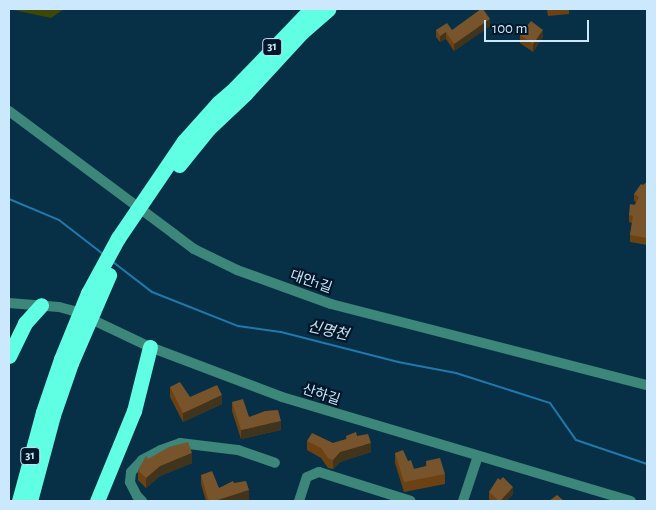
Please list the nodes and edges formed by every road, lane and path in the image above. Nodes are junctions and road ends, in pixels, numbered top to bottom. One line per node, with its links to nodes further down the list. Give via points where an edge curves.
1 (311, 9): 3 (highway, 31)
2 (328, 9): 3 (highway)
3 (240, 91): 10 (highway, bridge, via 140,221 106,280)
4 (9, 111): 9 (street, 대안1길, via 181,239 237,270 331,304)
5 (9, 302): 6 (street, 산하길)
6 (41, 305): 7 (street, 산하길, via 74,311); 8 (highway, via 25,323)
7 (150, 346): 11 (street, 산하길, via 282,397); 15 (highway, via 134,410)
8 (9, 356)
9 (647, 385)
10 (48, 413): 13 (highway, 31); 14 (highway)
11 (478, 456): 19 (street); 20 (street, 산하길)
12 (275, 463): 16 (street, via 238,450 180,443 142,460 131,472 130,482)
13 (19, 501)
14 (30, 501)
15 (97, 501)
16 (142, 501)
17 (299, 501): 18 (street, via 307,476 319,472)
18 (411, 501)
19 (463, 501)
20 (631, 501)

